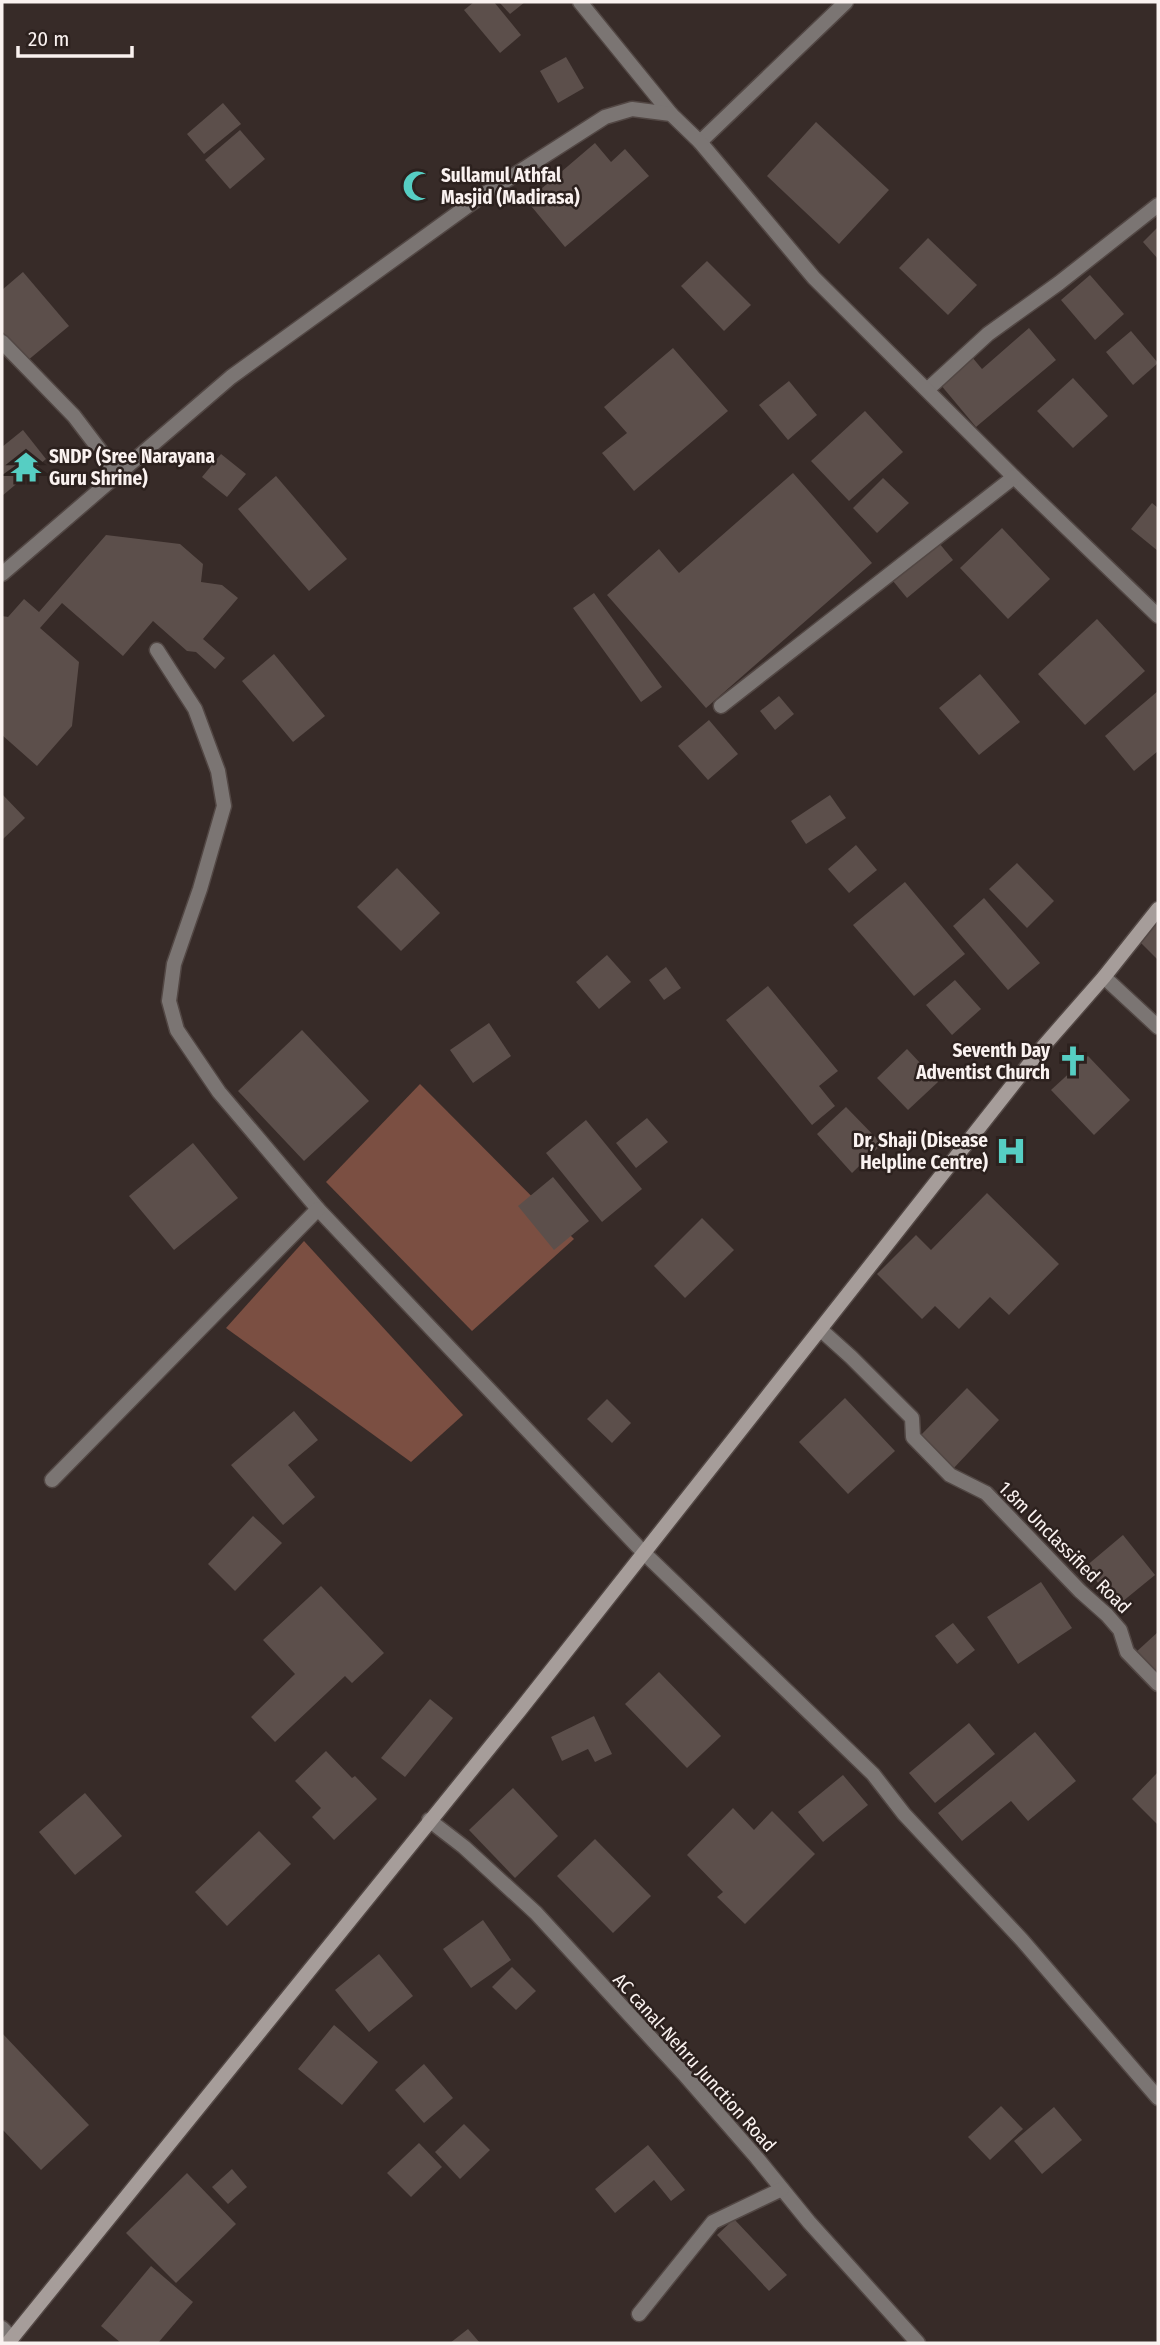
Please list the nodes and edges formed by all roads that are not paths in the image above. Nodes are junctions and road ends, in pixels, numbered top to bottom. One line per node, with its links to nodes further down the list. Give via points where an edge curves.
1 (580, 2): 3 (street)
2 (846, 2): 4 (street)
3 (671, 114): 4 (street); 8 (street, via 632,109 605,117 566,140 231,377)
4 (700, 142): 7 (street, via 814,278)
5 (1158, 205): 7 (street, via 988,334)
6 (2, 342): 8 (street, via 74,416)
7 (928, 389): 9 (street)
8 (118, 474): 10 (street)
9 (1014, 477): 11 (street); 13 (street)
10 (2, 574)
11 (1158, 615)
12 (157, 650): 17 (street, via 195,709 218,771 224,806 174,964 169,1002 177,1030 219,1092)
13 (721, 706)
14 (1158, 909): 15 (main road)
15 (1104, 977): 16 (street); 18 (main road, via 1041,1049)
16 (1158, 1027)
17 (318, 1209): 19 (street); 20 (street)
18 (821, 1330): 20 (main road); 21 (street, 1.8m Unclassified Road, via 912,1418 913,1437 950,1475 986,1493 1107,1615 1120,1630 1127,1652)
19 (52, 1480)
20 (642, 1552): 22 (main road); 23 (street, via 873,1773 904,1814 1022,1940)
21 (1158, 1684)
22 (429, 1820): 24 (street, AC canal-Nehru Junction Road, via 536,1913); 26 (main road)
23 (1158, 2098)
24 (782, 2189): 25 (street, via 713,2222); 27 (street, AC canal-Nehru Junction Road)
25 (639, 2314)
26 (7, 2336)
27 (918, 2343)

